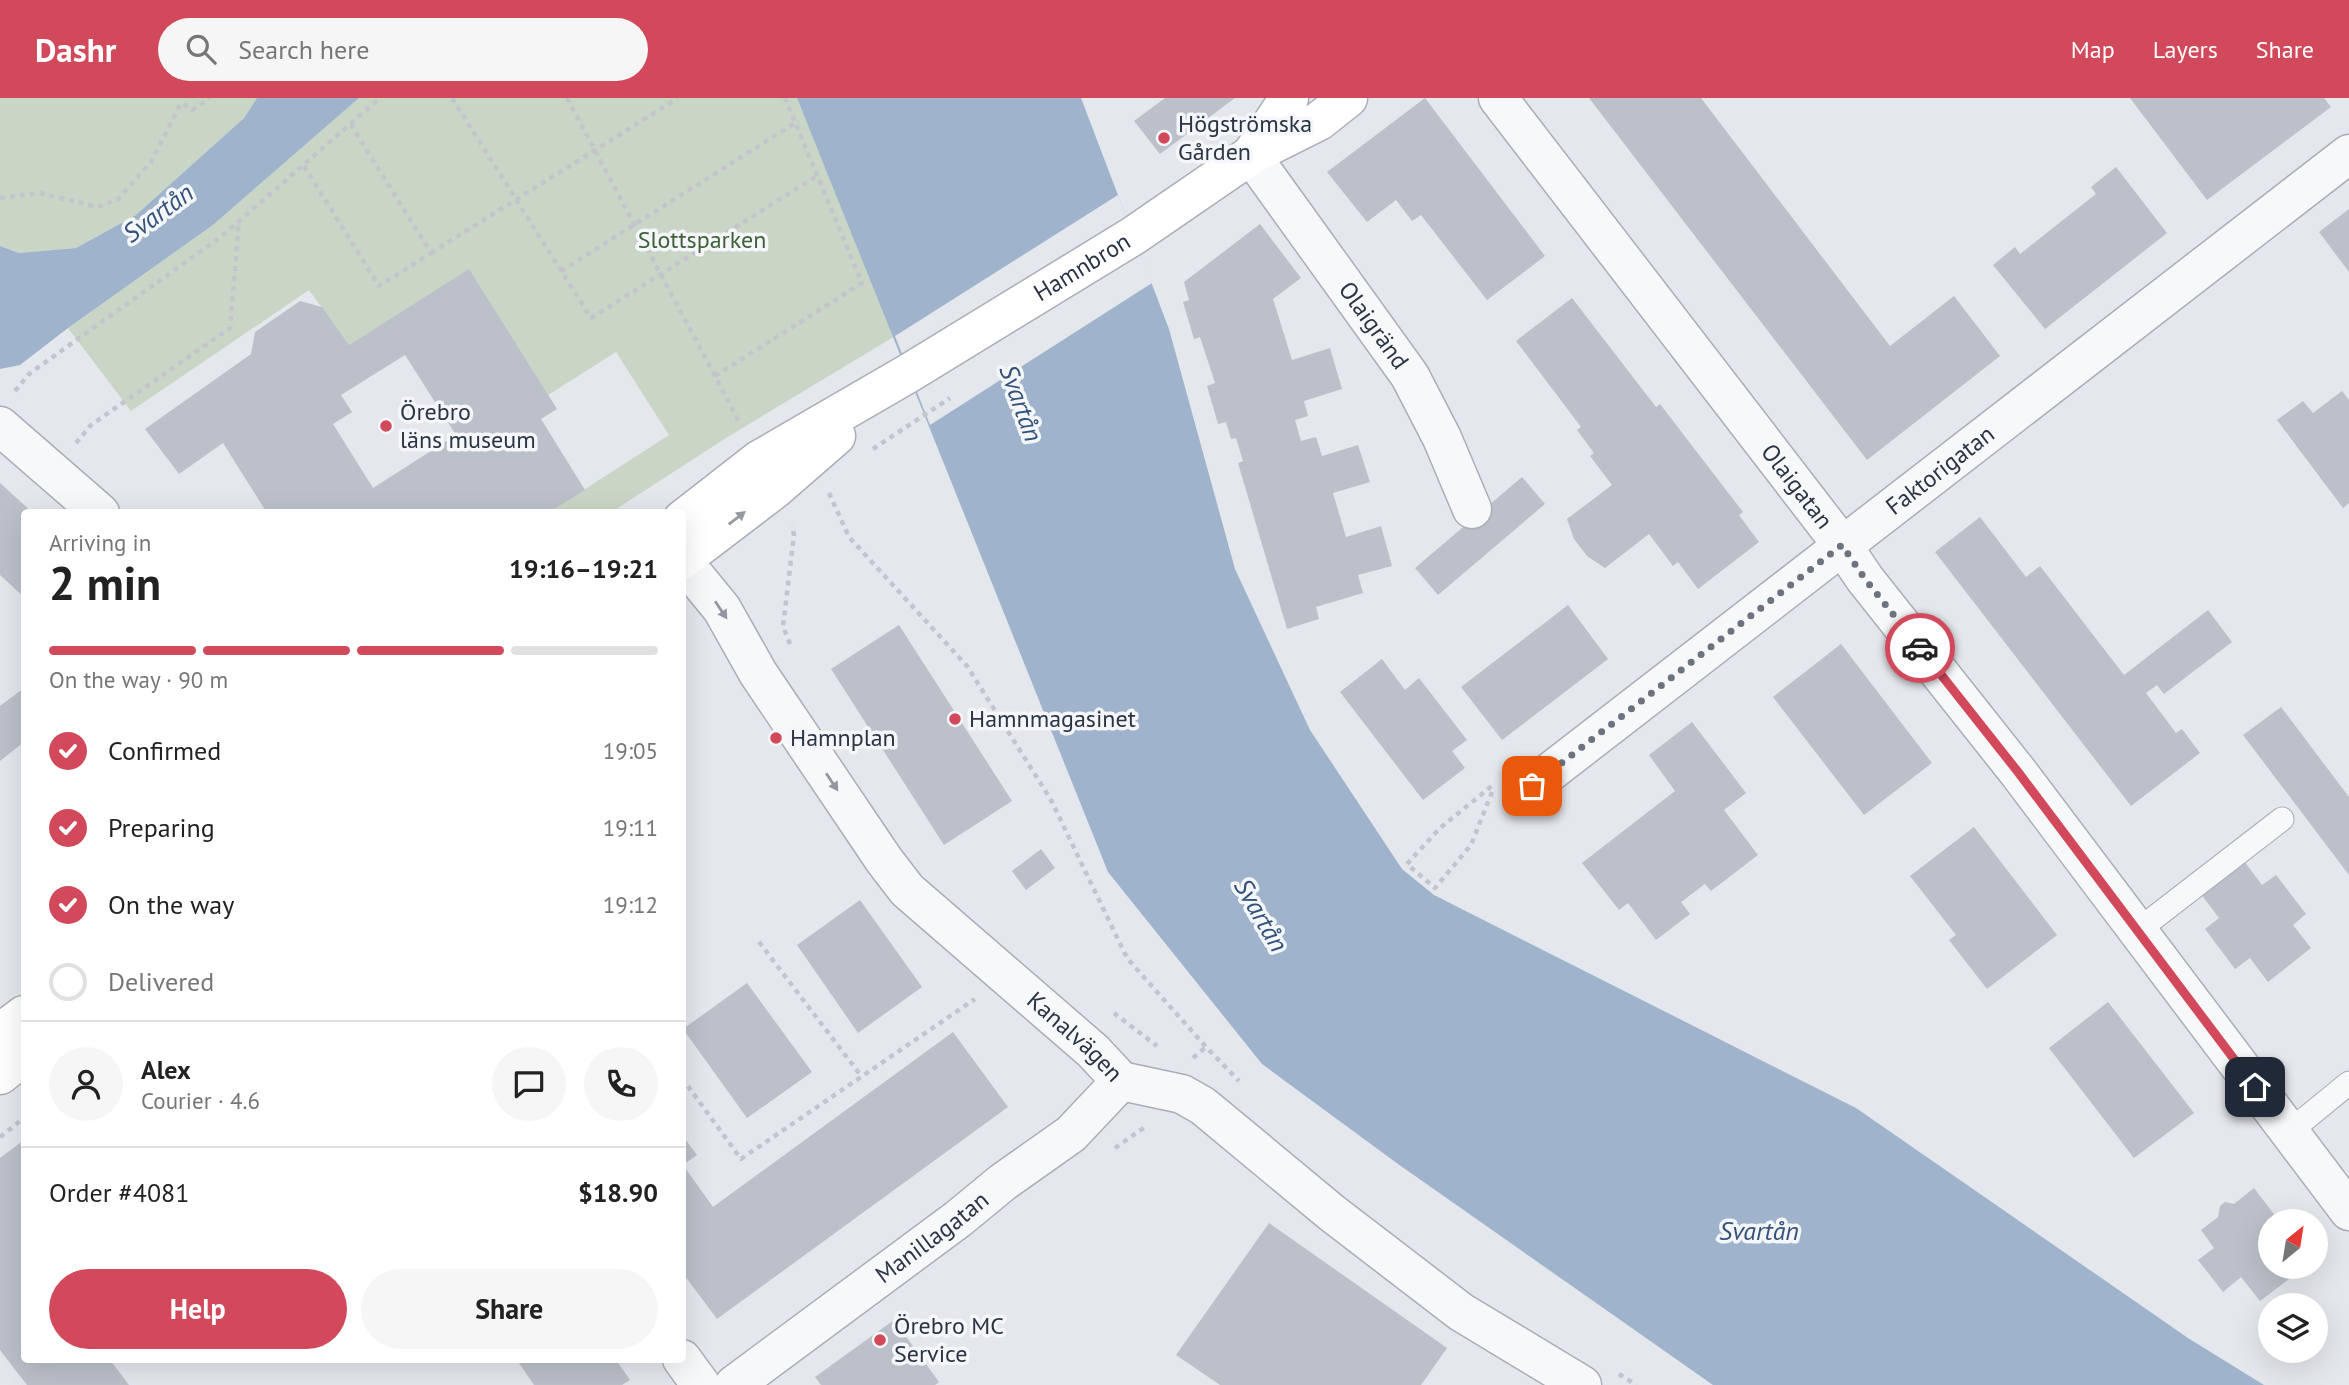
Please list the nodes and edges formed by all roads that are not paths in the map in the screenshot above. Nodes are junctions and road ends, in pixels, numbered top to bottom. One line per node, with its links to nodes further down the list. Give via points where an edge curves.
1 (1289, 98): 5 (main road)
2 (1348, 98): 5 (main road, Hamnbron, via 1319,121)
3 (1498, 98): 11 (street, Olaigatan)
4 (2349, 154): 11 (street, Faktorigatan)
5 (1251, 156): 7 (main road, Hamnbron, via 1133,236 909,373); 9 (street, Olaigränd, via 1410,376)
6 (4, 413): 8 (street, via 52,470)
7 (767, 475): 10 (main road, Hamnbron); 12 (main road, Hamnbron, one-way to 7)
8 (96, 509)
9 (1472, 509)
10 (686, 518)
11 (1842, 545): 14 (street, Faktorigatan); 16 (street, Olaigatan)
12 (686, 556)
13 (686, 565): 21 (street, Kanalvägen, one-way to 21, via 722,609 758,673 907,890 1093,1051)
14 (1514, 785)
15 (2282, 819): 16 (lane)
16 (2137, 931): 23 (street, Olaigatan)
17 (21, 1017): 18 (main road)
18 (0, 1033)
19 (21, 1058): 20 (main road)
20 (0, 1075)
21 (1121, 1081): 27 (street, Manillagatan, via 1070,1134); 28 (street, Kanalvägen, via 1182,1094 1203,1106 1461,1312)
22 (2349, 1083): 23 (lane)
23 (2289, 1132): 24 (street, Olaigatan)
24 (2349, 1212)
25 (685, 1363): 26 (street)
26 (701, 1385)
27 (734, 1385)
28 (1582, 1385)

